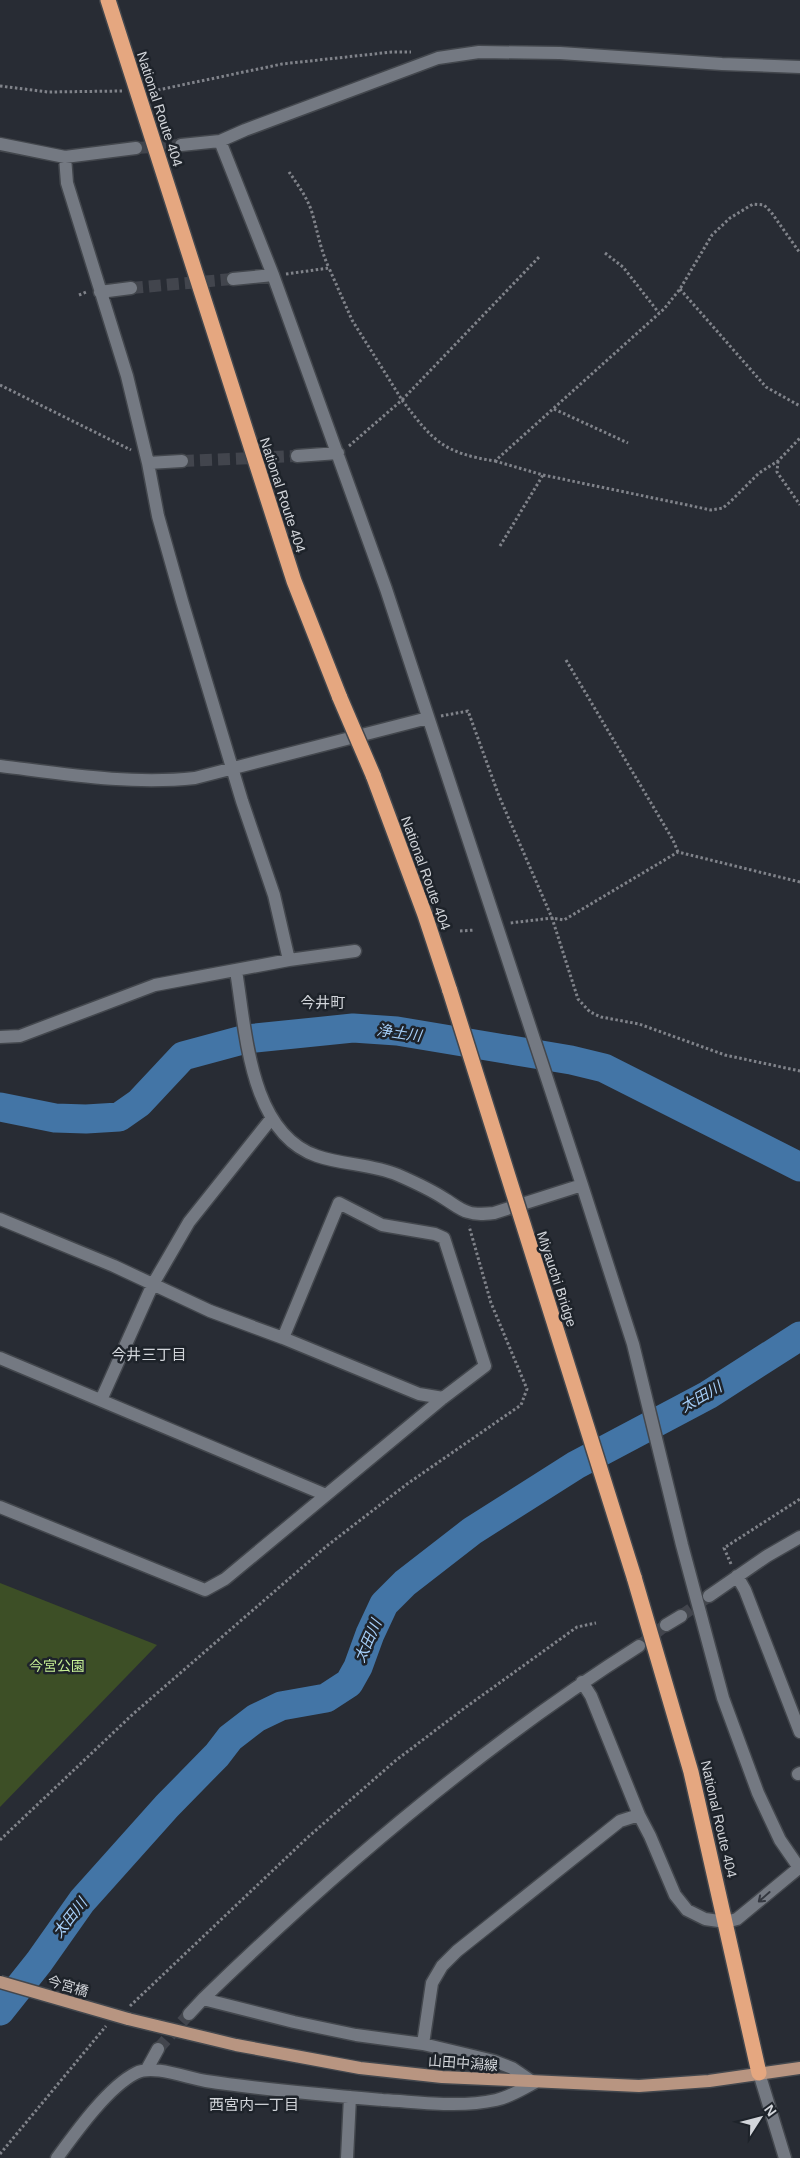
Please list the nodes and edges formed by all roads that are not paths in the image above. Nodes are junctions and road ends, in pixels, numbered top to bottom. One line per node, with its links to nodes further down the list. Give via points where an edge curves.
1 (108, 0): 22 (highway, National Route 404, bridge, via 294,581 373,775)
2 (800, 67): 3 (street, via 560,53 479,52 438,58)
3 (220, 141): 5 (street); 8 (street)
4 (0, 144): 7 (street)
5 (180, 145)
6 (136, 148): 7 (street)
7 (65, 157): 11 (street, via 67,182)
8 (272, 275): 9 (street); 12 (street)
9 (233, 279)
10 (131, 288): 11 (street)
11 (100, 292): 15 (street, via 127,376)
12 (338, 452): 13 (street); 16 (street)
13 (297, 456)
14 (182, 461): 15 (street)
15 (148, 463): 18 (street, via 158,516)
16 (428, 718): 18 (street); 25 (street)
17 (0, 766): 18 (street, via 133,781 186,779)
18 (232, 769): 20 (street, via 274,895)
19 (355, 951): 20 (street)
20 (289, 960): 21 (street)
21 (236, 971): 23 (street, via 155,985 20,1036); 24 (street, via 254,1080)
22 (450, 991): 35 (highway, Miyauchi Bridge, bridge)
23 (0, 1037)
24 (271, 1119): 25 (street, via 290,1140 316,1156 396,1174 466,1212 494,1214); 27 (street, via 189,1222)
25 (582, 1185): 44 (street, via 633,1344 723,1698 758,1794 780,1840)
26 (0, 1219): 27 (street)
27 (153, 1284): 28 (street, via 210,1311); 31 (street)
28 (284, 1338): 30 (street, via 419,1394); 30 (street, via 339,1203 382,1225 435,1234 444,1238 485,1366)
29 (0, 1358): 31 (street)
30 (443, 1398): 32 (street)
31 (101, 1400): 32 (street)
32 (326, 1494): 33 (street, via 232,1573 205,1590)
33 (0, 1507)
34 (800, 1537): 36 (street)
35 (634, 1576): 45 (highway, National Route 404, via 692,1772)
36 (737, 1576): 37 (street); 42 (street)
37 (709, 1596)
38 (681, 1616): 39 (street)
39 (666, 1625)
40 (638, 1646): 41 (street)
41 (582, 1682): 43 (street, via 591,1696); 47 (street, via 493,1747 367,1849 273,1930)
42 (800, 1732)
43 (639, 1815): 45 (street, via 675,1896 687,1910 705,1919); 50 (street, via 620,1822 442,1966 432,1983)
44 (800, 1868): 45 (street, one-way to 45, via 747,1912)
45 (726, 1922): 54 (highway, National Route 404)
46 (0, 1982): 48 (main road, 今宮橋, bridge)
47 (203, 1999): 49 (street); 50 (street, via 329,2029)
48 (127, 2014): 55 (main road, 山田中潟線, via 236,2045 360,2068)
49 (189, 2014)
50 (423, 2044): 55 (street, via 494,2061 512,2068)
51 (158, 2049): 53 (street)
52 (800, 2068): 54 (main road, 山田中潟線)
53 (147, 2069): 56 (street, via 206,2081); 57 (street, via 137,2072 118,2087 88,2117)
54 (759, 2073): 55 (main road, 山田中潟線, via 709,2081 639,2086); 59 (street)
55 (534, 2083): 56 (street, via 496,2100 446,2104)
56 (350, 2097): 58 (street)
57 (56, 2158)
58 (347, 2158)
59 (785, 2158)

